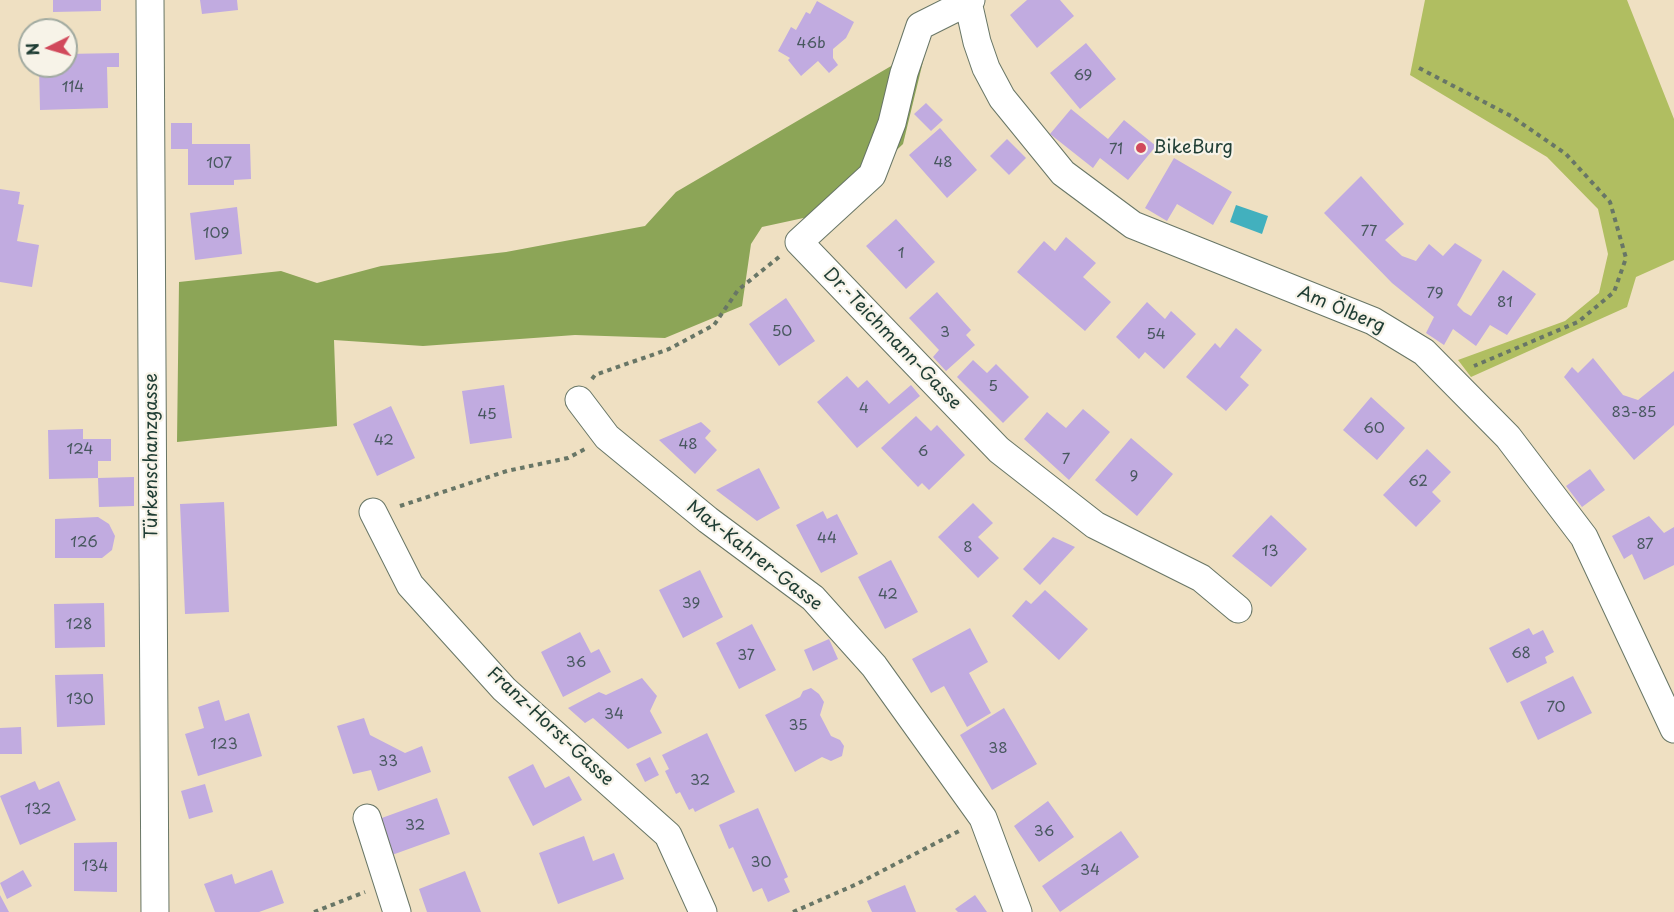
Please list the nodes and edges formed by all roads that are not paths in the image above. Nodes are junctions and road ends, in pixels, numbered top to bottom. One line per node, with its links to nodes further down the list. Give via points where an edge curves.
1 (150, 0): 8 (street, Türkenschanzgasse)
2 (970, 1): 5 (street, Dr.-Teichmann-Gasse, via 920,26 892,123 872,175 800,242 999,450 1095,525 1201,578); 6 (street, Am Ölberg, via 986,68 1002,98 1063,172 1133,225 1373,321 1424,352 1508,437 1584,537)
3 (579, 400): 11 (street, Max-Kahrer-Gasse, via 607,437 708,520 813,598 874,666 983,818)
4 (373, 512): 10 (street, Franz-Horst-Gasse, via 410,585 504,689 668,835)
5 (1238, 609)
6 (1674, 729)
7 (367, 818): 9 (street)
8 (155, 912)
9 (397, 912)
10 (703, 912)
11 (1018, 912)

